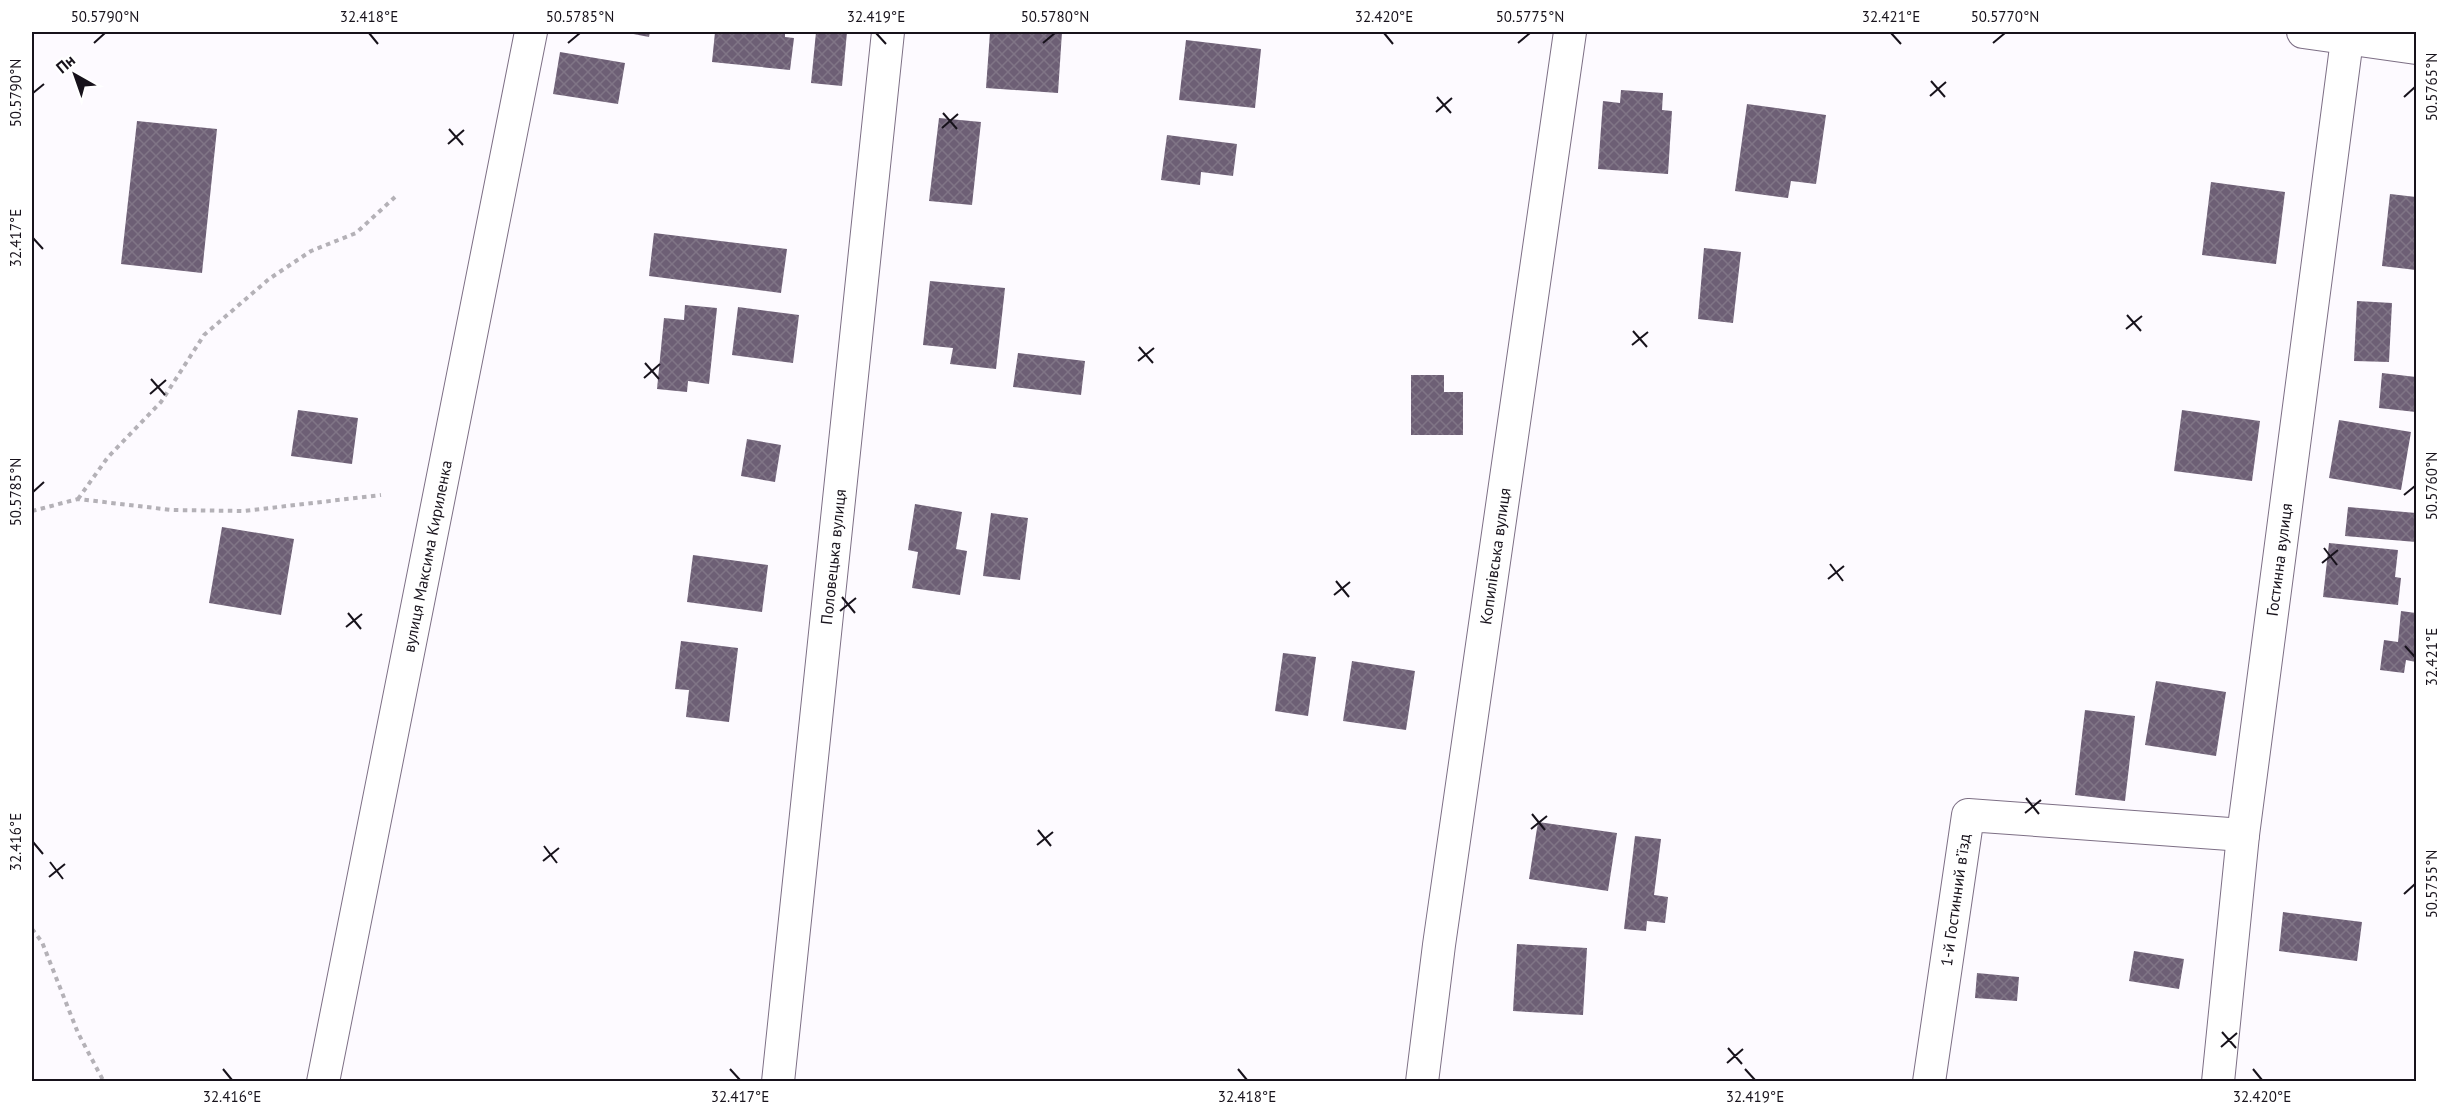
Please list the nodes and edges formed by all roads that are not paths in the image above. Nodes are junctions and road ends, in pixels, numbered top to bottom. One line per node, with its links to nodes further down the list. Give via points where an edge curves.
1 (531, 32): 8 (street, вулиця Максима Кириленка)
2 (888, 32): 9 (street, Половецька вулиця)
3 (1570, 32): 10 (street, Копилівська вулиця)
4 (2303, 32): 5 (street)
5 (2348, 35): 6 (street); 7 (street, Гостинна вулиця)
6 (2416, 48)
7 (2243, 835): 11 (street, 1-й Гостинний вʼїзд, via 1968,815); 12 (street, Гостинна вулиця)
8 (323, 1082)
9 (778, 1082)
10 (1422, 1082)
11 (1929, 1082)
12 (2218, 1082)

